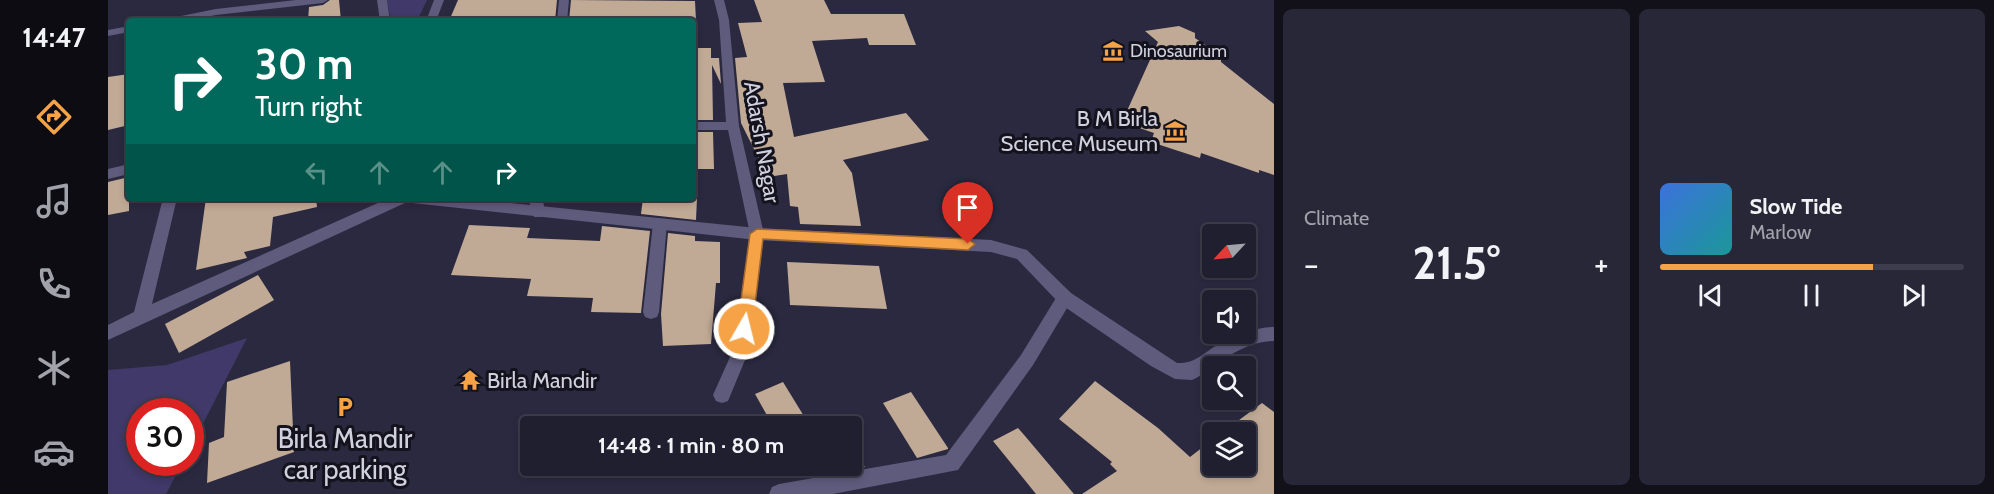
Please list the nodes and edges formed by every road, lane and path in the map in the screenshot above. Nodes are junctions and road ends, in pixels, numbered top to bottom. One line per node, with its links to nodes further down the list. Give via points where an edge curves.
1 (223, 0): 7 (street)
2 (323, 0): 7 (street)
3 (382, 0): 8 (street)
4 (439, 0): 9 (street)
5 (564, 0): 10 (street)
6 (719, 0): 14 (street, Adarsh Nagar)
7 (215, 17)
8 (385, 18)
9 (432, 18)
10 (562, 18)
11 (126, 30): 12 (street)
12 (108, 33)
13 (696, 126): 14 (street)
14 (733, 126): 23 (street, Adarsh Nagar)
15 (126, 171): 16 (street)
16 (108, 174)
17 (169, 201): 26 (street)
18 (395, 201): 26 (street)
19 (437, 201): 21 (street)
20 (536, 201): 21 (street)
21 (539, 213): 22 (street)
22 (660, 225): 23 (street); 25 (street)
23 (757, 234): 24 (street, via 991,246 1022,254); 29 (street, Adarsh Nagar, via 742,348)
24 (1065, 298): 28 (street, via 1175,371 1192,372 1225,349); 30 (street, via 1027,360 951,463)
25 (651, 312)
26 (141, 316): 27 (street)
27 (108, 333)
28 (1274, 334)
29 (722, 395)
30 (779, 494)

